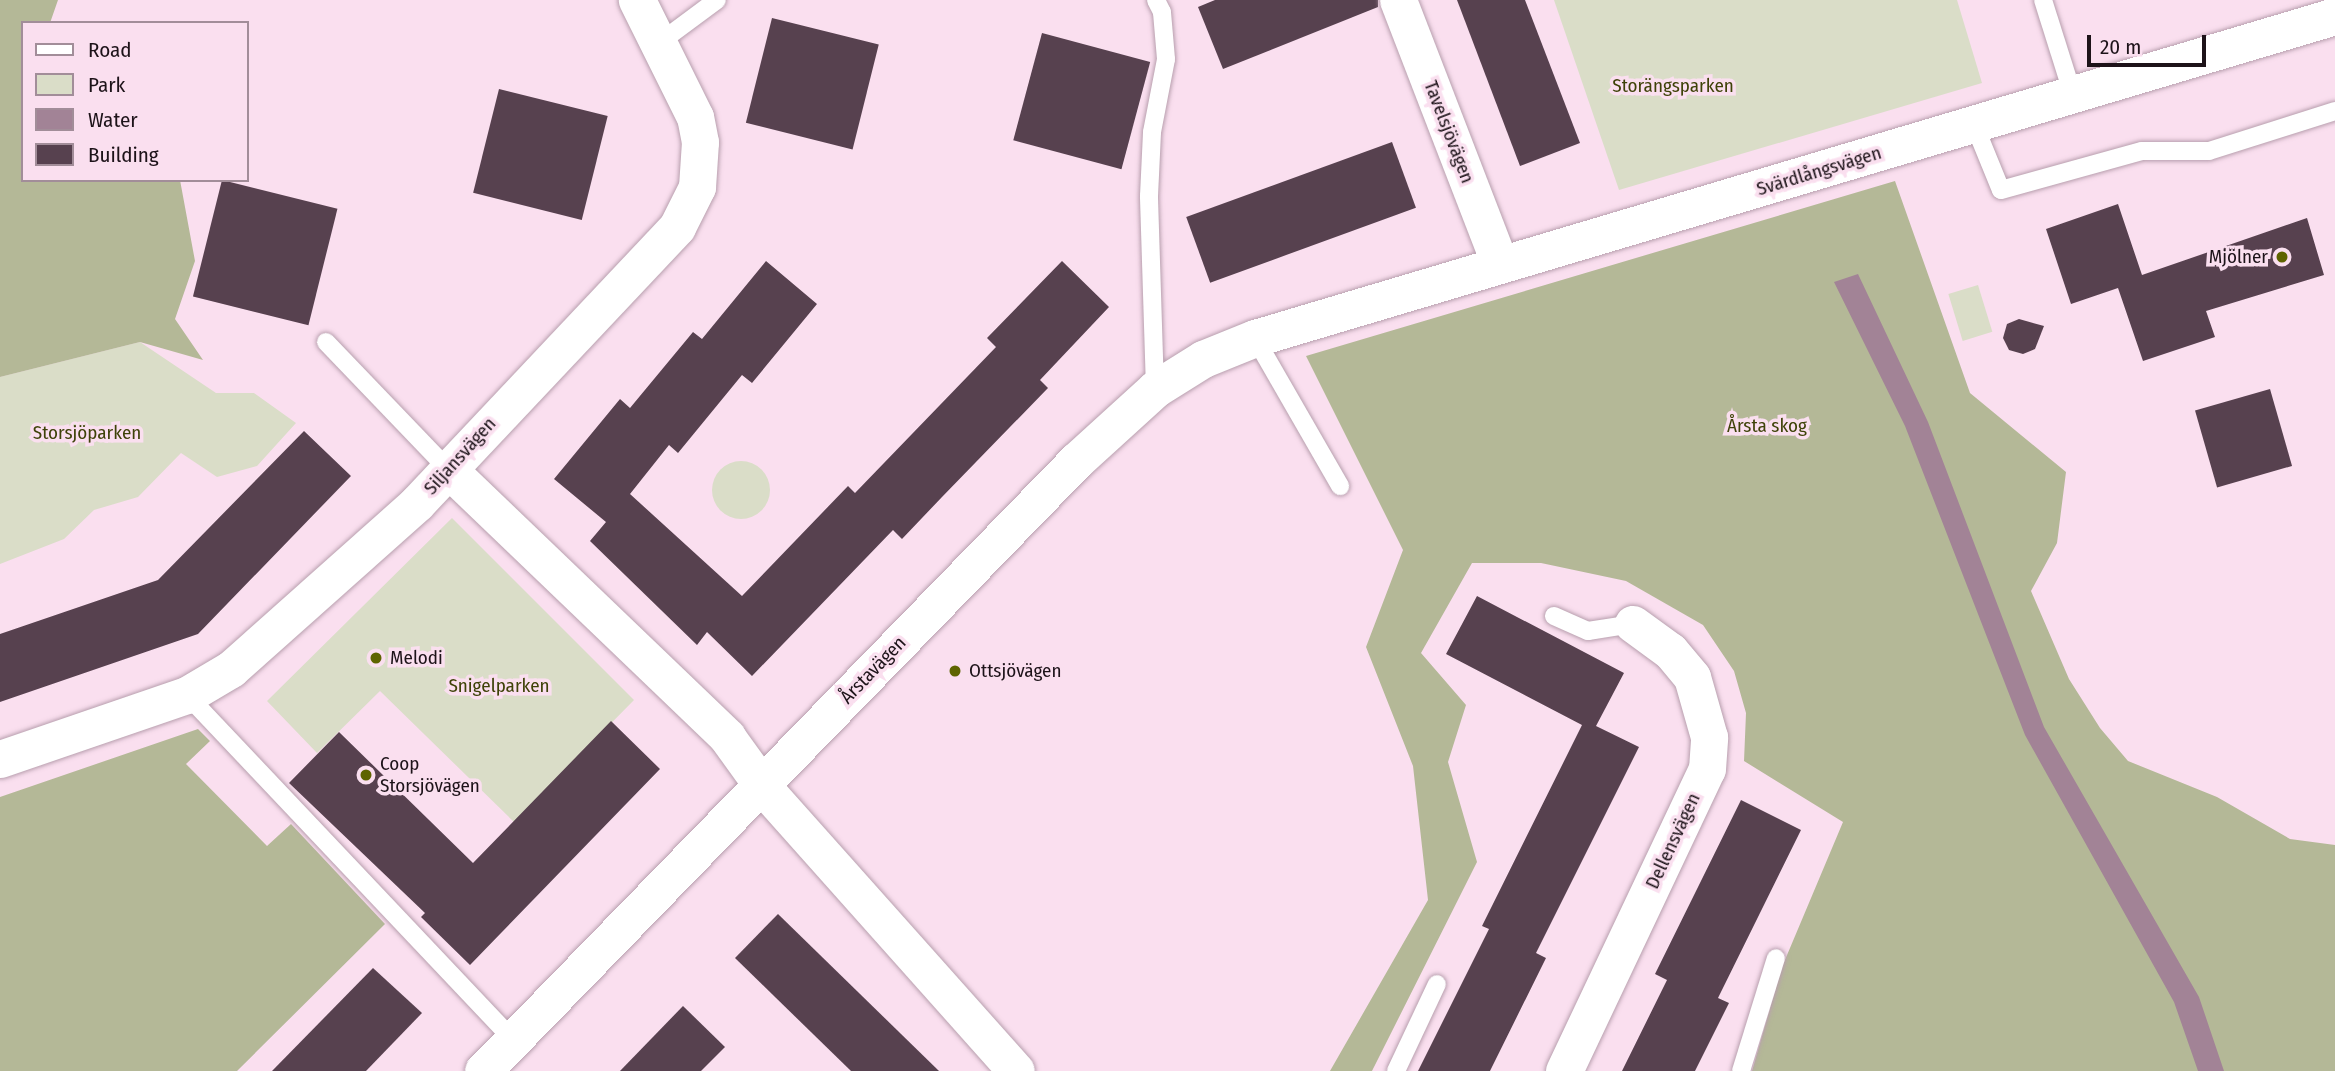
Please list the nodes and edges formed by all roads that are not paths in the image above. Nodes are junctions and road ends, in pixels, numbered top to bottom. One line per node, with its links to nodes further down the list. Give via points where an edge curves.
1 (637, 0): 7 (street, Siljansvägen)
2 (717, 0): 7 (lane)
3 (1156, 0): 15 (lane, via 1162,12 1166,59 1153,132 1149,196)
4 (1398, 0): 11 (street, Tavelsjövägen)
5 (2043, 0): 8 (lane)
6 (2335, 16): 8 (street, Svärdlångsvägen)
7 (659, 43): 16 (street, Siljansvägen, via 695,117 700,142 697,187 690,206 667,238)
8 (2073, 95): 10 (street, Svärdlångsvägen)
9 (2335, 111): 10 (lane, via 2209,151 2142,152 2001,190)
10 (1974, 124): 11 (street, Svärdlångsvägen)
11 (1500, 264): 12 (street, Svärdlångsvägen)
12 (1303, 324): 13 (street, Årstavägen)
13 (1255, 338): 15 (street, Årstavägen, via 1203,359); 17 (lane)
14 (326, 342): 16 (lane)
15 (1155, 389): 22 (street, Årstavägen, via 1076,461)
16 (448, 469): 20 (street, Siljansvägen, via 417,503 231,669); 22 (street, via 727,737)
17 (1340, 486)
18 (1555, 616): 19 (lane, via 1588,631)
19 (1633, 624): 29 (street, Dellensvägen, via 1670,651 1692,677 1709,737 1707,769)
20 (187, 695): 21 (street, Siljansvägen); 25 (lane)
21 (0, 760)
22 (763, 787): 25 (street, Årstavägen); 27 (street)
23 (1776, 958): 30 (lane)
24 (1437, 984): 28 (lane)
25 (513, 1040): 26 (street, Årstavägen)
26 (483, 1071)
27 (1016, 1071)
28 (1396, 1071)
29 (1564, 1071)
30 (1741, 1071)

